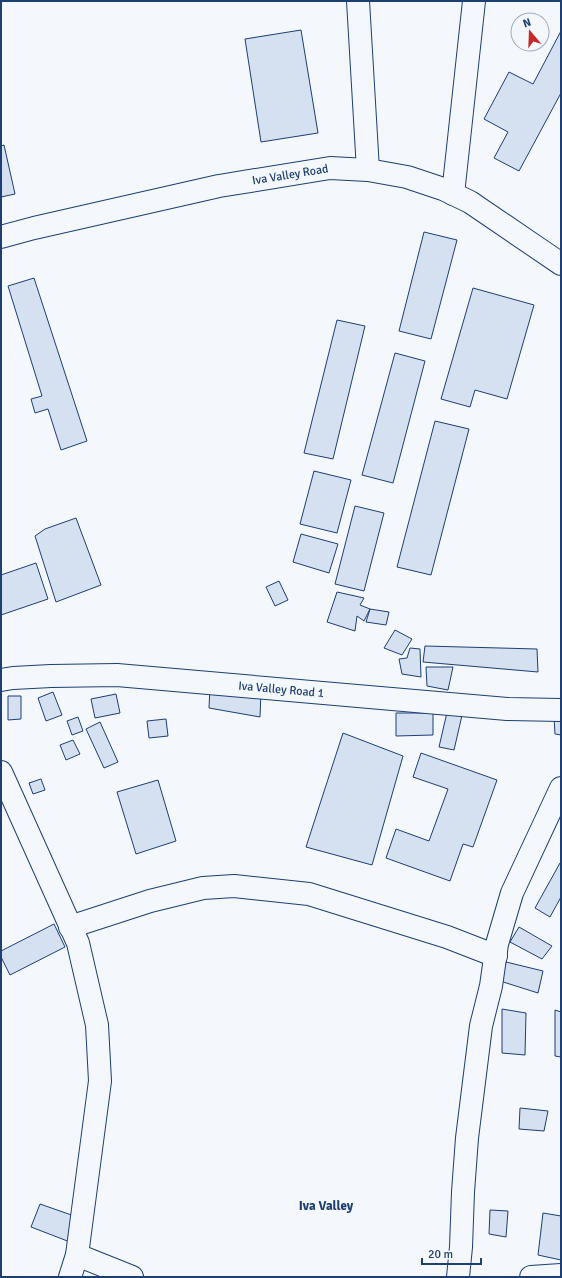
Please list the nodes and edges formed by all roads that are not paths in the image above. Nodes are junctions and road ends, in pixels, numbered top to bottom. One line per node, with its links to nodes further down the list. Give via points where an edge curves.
1 (358, 1): 3 (street)
2 (474, 1): 4 (street)
3 (368, 170): 4 (street, Iva Valley Road, via 407,177); 5 (street, Iva Valley Road, via 330,168 219,186)
4 (453, 194): 6 (street, Iva Valley Road, via 470,202)
5 (1, 237)
6 (561, 264)
7 (1, 680): 8 (street, Iva Valley Road 1, via 117,675 491,708)
8 (561, 710)
9 (1, 772): 11 (street)
10 (561, 788): 12 (street, via 512,893)
11 (70, 927): 12 (street, via 150,901 203,888 234,886 309,894 447,937); 13 (street, via 78,943 97,1025 100,1081)
12 (496, 956): 17 (street, via 481,1026 467,1138 462,1247)
13 (78, 1255): 15 (street); 16 (street)
14 (561, 1275): 18 (street)
15 (70, 1277)
16 (132, 1277)
17 (458, 1277)
18 (531, 1277)

